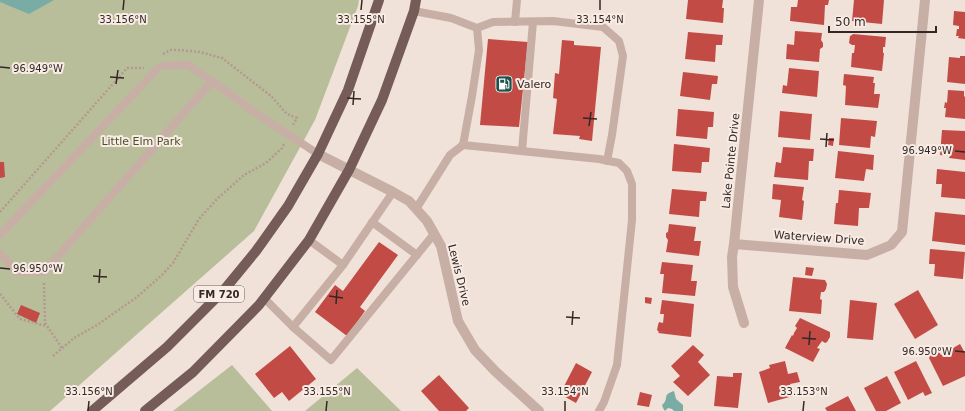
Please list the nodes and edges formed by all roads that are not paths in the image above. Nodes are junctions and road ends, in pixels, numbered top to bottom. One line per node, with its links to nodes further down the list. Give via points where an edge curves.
1 (379, 0): 13 (main road, FM 720, via 348,90)
2 (416, 0): 6 (main road, FM 720)
3 (517, 0): 7 (lane)
4 (759, 0): 22 (street, Lake Pointe Drive)
5 (925, 0): 22 (street, Waterview Drive, via 902,232 891,245 866,255)
6 (414, 11): 9 (lane, via 451,18); 15 (main road, FM 720, via 382,100)
7 (515, 22): 8 (lane); 9 (lane, via 493,22)
8 (533, 22): 12 (lane); 14 (lane, via 553,21 603,27 619,41 623,56)
9 (477, 28): 11 (lane, via 479,50)
10 (212, 81): 13 (lane); 20 (lane, via 188,65 160,66); 23 (lane, via 44,272 17,272)
11 (463, 145): 12 (lane); 17 (lane, via 450,155)
12 (522, 151): 14 (lane)
13 (318, 154): 15 (street, Lewis Drive); 29 (main road, FM 720, via 283,212 224,290 167,347)
14 (607, 161): 32 (lane, via 619,163 627,171 632,184 632,220 617,365)
15 (349, 170): 16 (street, Lewis Drive); 21 (main road, FM 720)
16 (393, 192): 17 (street, Lewis Drive, via 409,201); 18 (lane)
17 (416, 210): 19 (street, Lewis Drive)
18 (372, 222): 24 (lane); 25 (lane)
19 (434, 234): 24 (lane); 31 (street, Lewis Drive, via 441,246 458,321 475,350)
20 (0, 235)
21 (309, 240): 25 (lane); 26 (main road, FM 720)
22 (734, 244): 27 (street, Lake Pointe Drive, via 733,287)
23 (0, 253)
24 (417, 255): 28 (lane, via 331,360)
25 (342, 265): 28 (lane)
26 (264, 298): 28 (lane); 30 (main road, FM 720, via 193,372)
27 (744, 323)
28 (293, 327)
29 (92, 411)
30 (144, 411)
31 (539, 411)
32 (599, 411)

